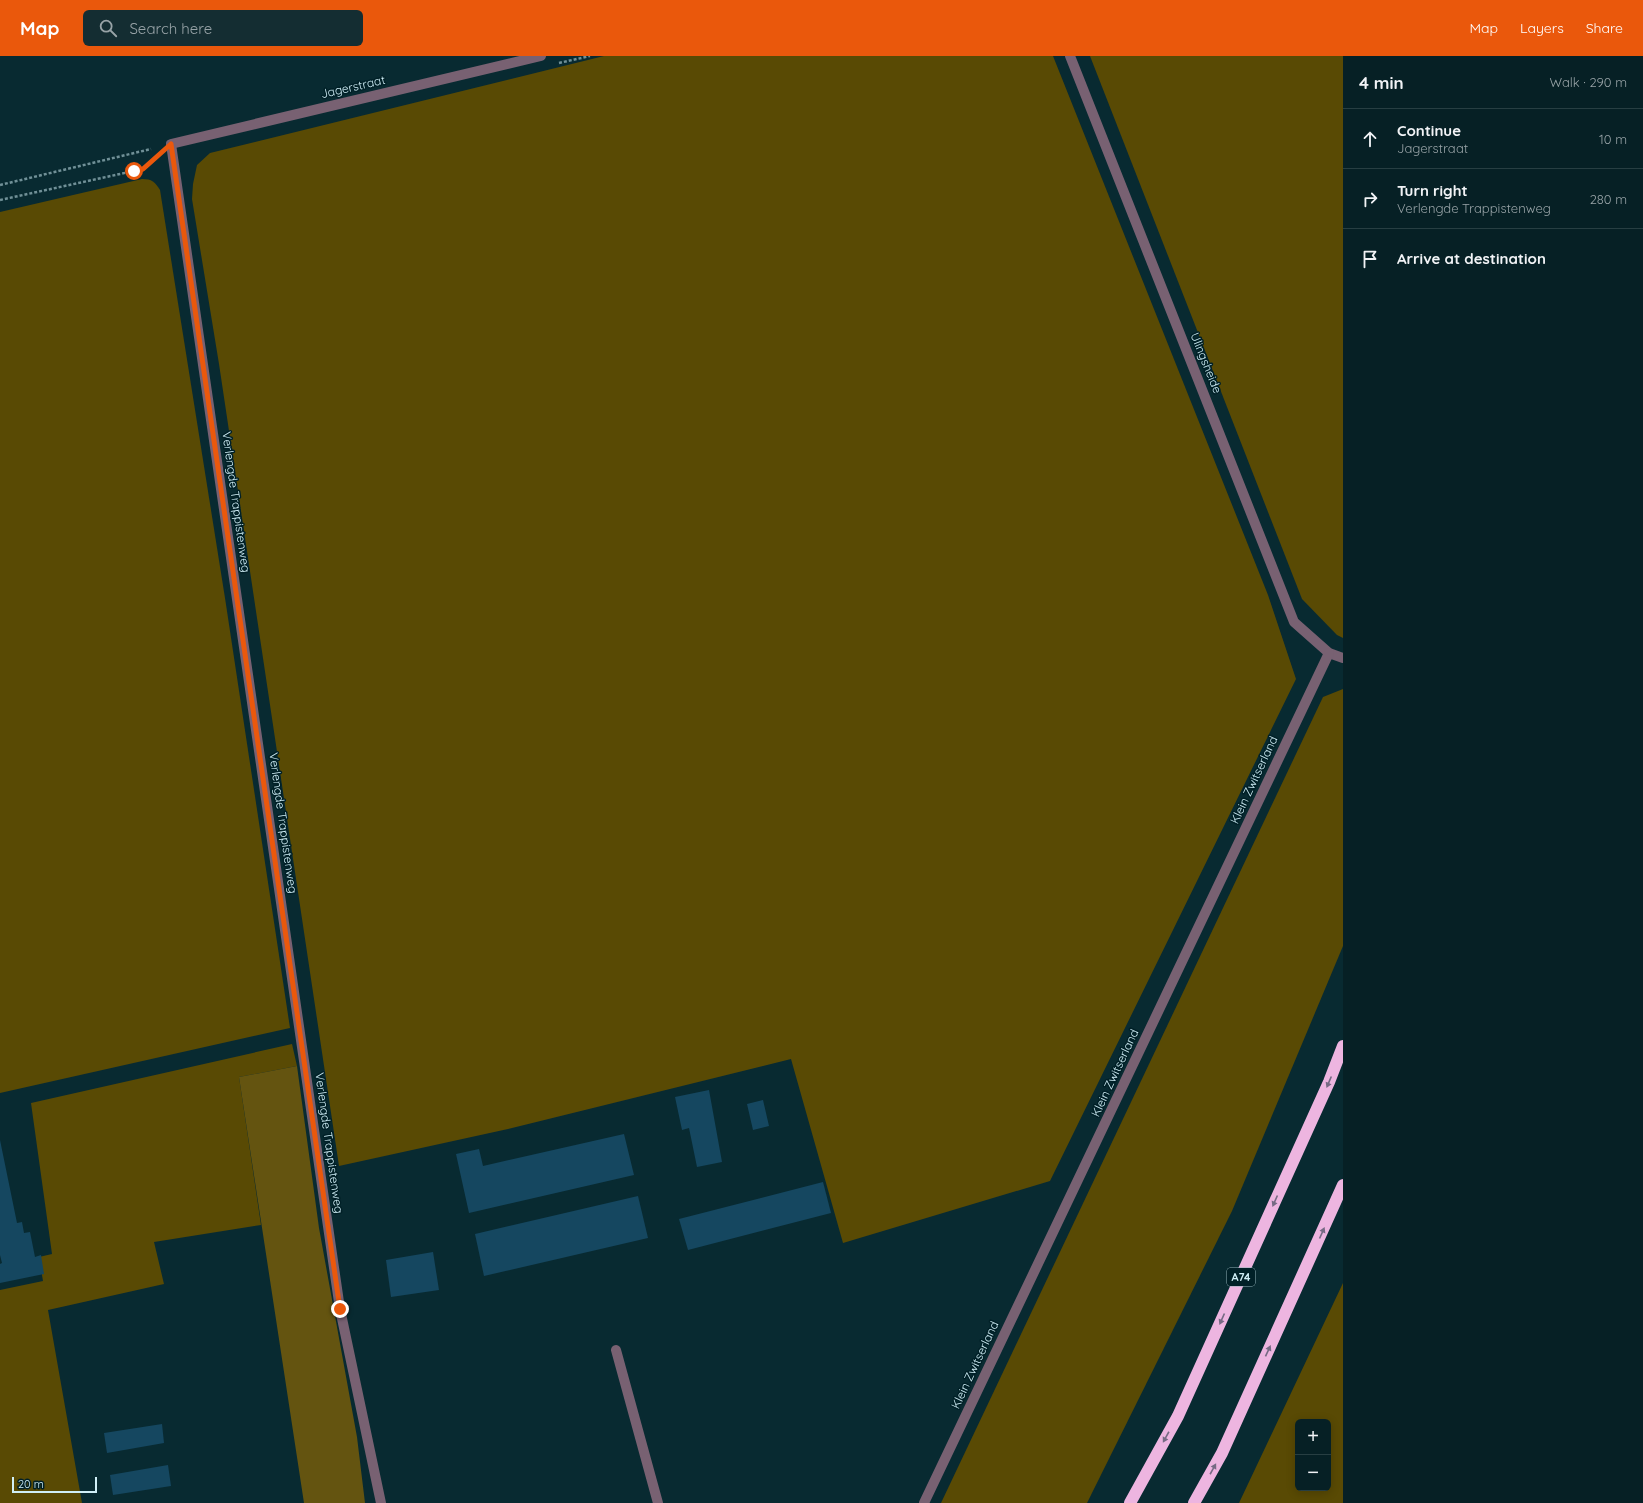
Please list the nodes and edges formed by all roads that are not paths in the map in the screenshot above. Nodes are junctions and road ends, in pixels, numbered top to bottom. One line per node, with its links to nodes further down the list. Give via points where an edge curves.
1 (541, 56): 3 (street, Jagerstraat)
2 (1070, 56): 4 (street, Ulingsheide, via 1294,622)
3 (171, 144): 9 (street, Verlengde Trappistenweg, via 340,1309)
4 (1329, 653): 5 (street, Ulingsheide); 11 (street, Klein Zwitserland)
5 (1343, 658)
6 (1343, 1046): 12 (highway, A74, one-way to 12, via 1178,1416)
7 (1343, 1185): 13 (highway, one-way to 7, via 1222,1453)
8 (616, 1350): 10 (street)
9 (381, 1503)
10 (658, 1503)
11 (924, 1503)
12 (1130, 1503)
13 (1194, 1503)

